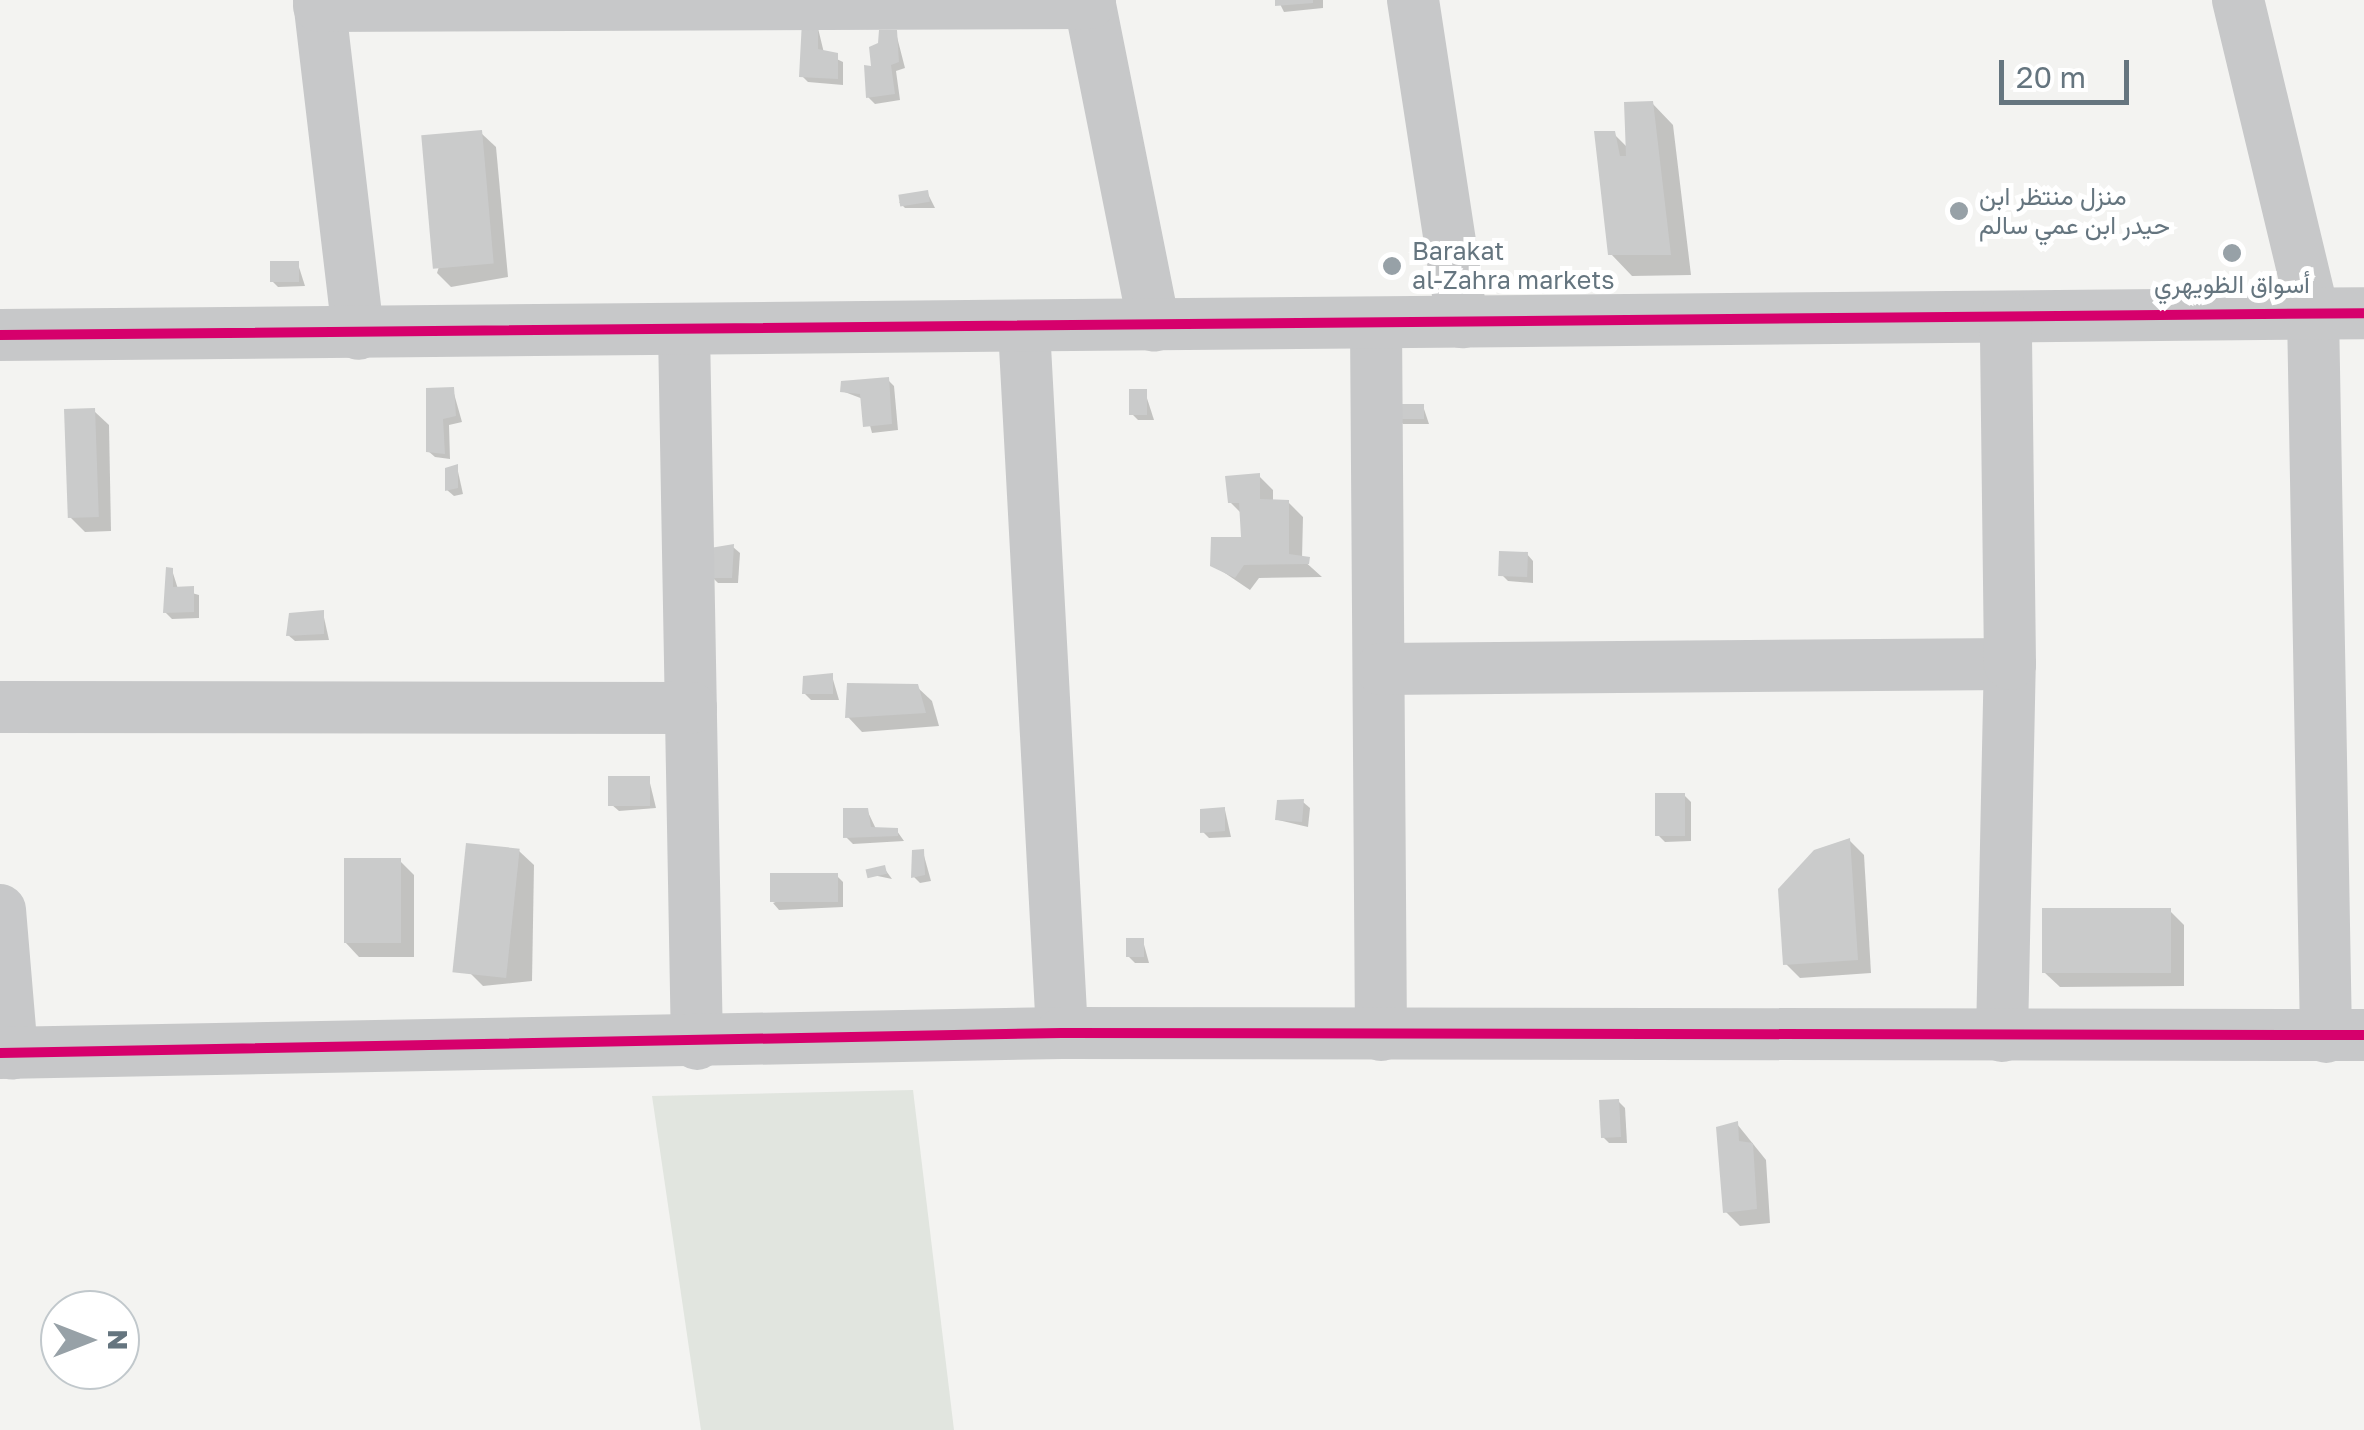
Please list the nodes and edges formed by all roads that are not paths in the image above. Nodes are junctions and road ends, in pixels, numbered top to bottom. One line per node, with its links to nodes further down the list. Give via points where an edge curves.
1 (1413, 0): 7 (street)
2 (2238, 0): 5 (street)
3 (1090, 1): 4 (street); 9 (street)
4 (319, 3): 12 (street)
5 (2339, 313): 6 (street); 22 (street)
6 (2006, 316): 7 (street); 14 (street)
7 (1462, 322): 8 (street)
8 (1376, 323): 9 (street); 15 (street)
9 (1154, 326): 10 (street)
10 (1024, 328): 11 (street); 19 (street)
11 (684, 331): 12 (street); 17 (street)
12 (358, 334): 13 (street)
13 (0, 335)
14 (2010, 664): 15 (street); 21 (street)
15 (1381, 669): 20 (street)
16 (0, 707): 17 (street)
17 (691, 708): 23 (street)
18 (0, 910): 24 (street)
19 (1062, 1033): 20 (street); 23 (street)
20 (1381, 1035): 21 (street)
21 (2002, 1036): 22 (street)
22 (2345, 1036)
23 (697, 1044): 24 (street)
24 (6, 1053)

